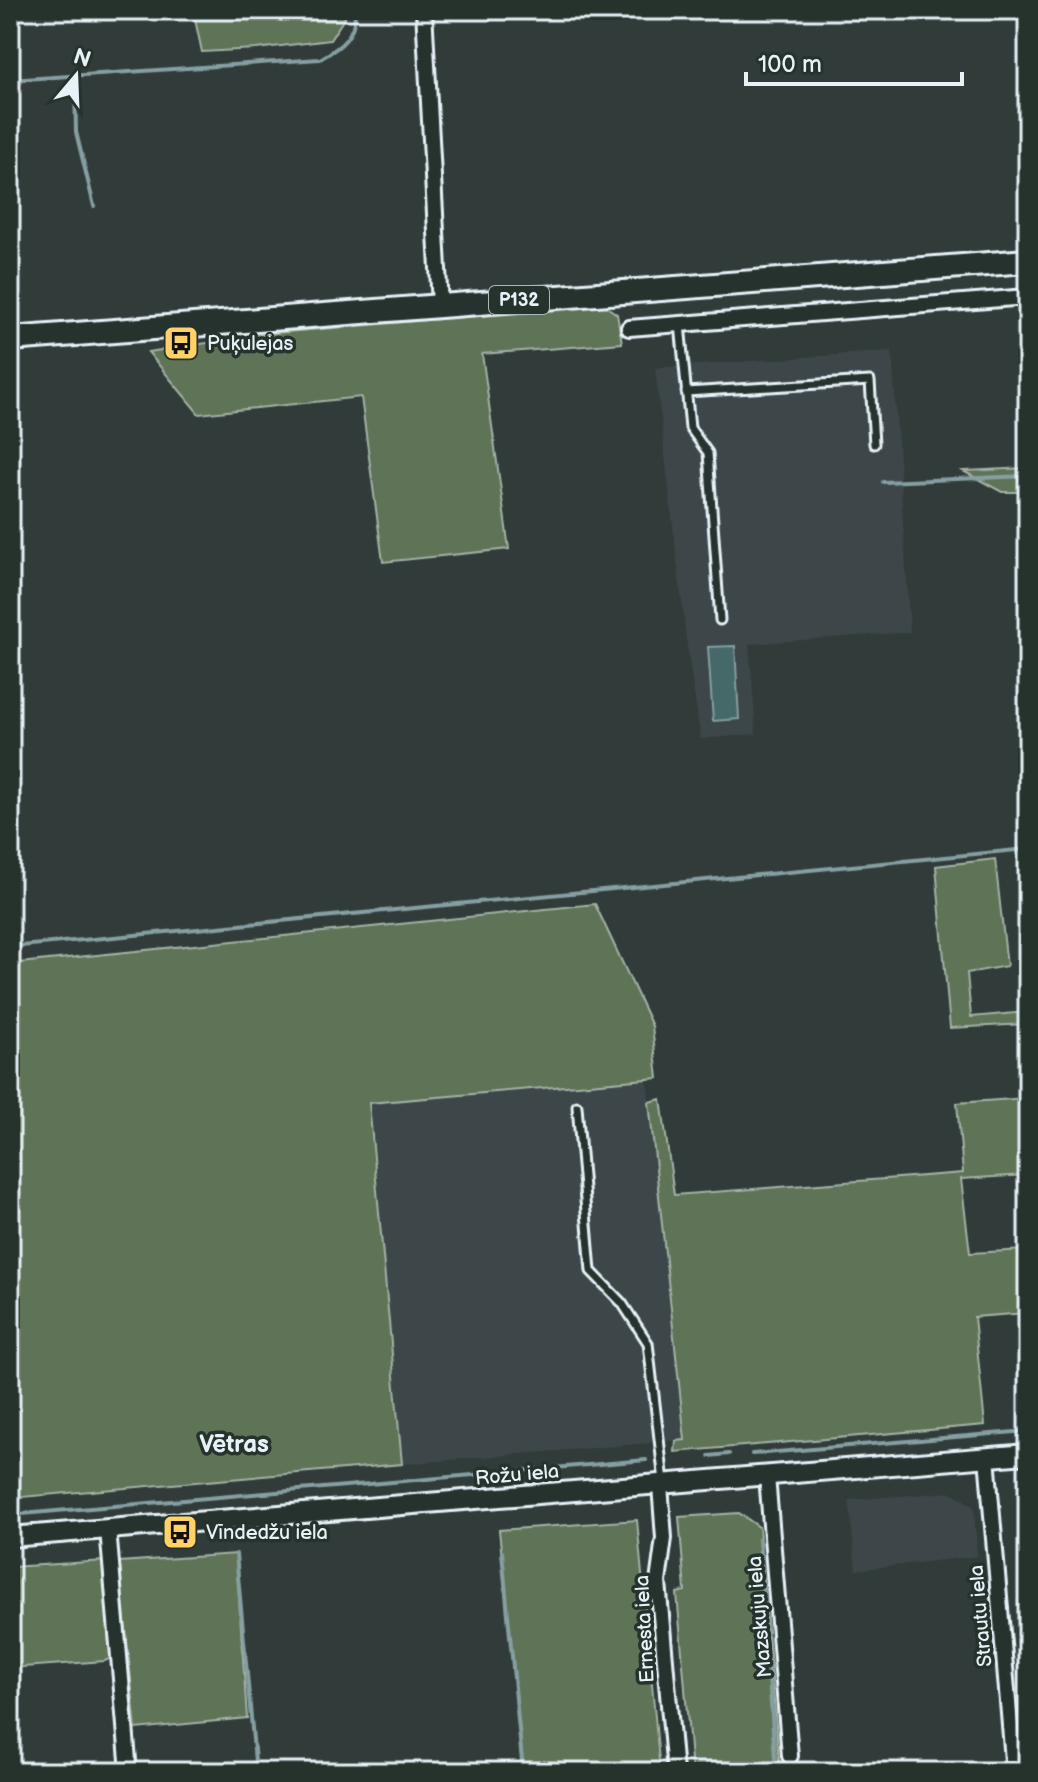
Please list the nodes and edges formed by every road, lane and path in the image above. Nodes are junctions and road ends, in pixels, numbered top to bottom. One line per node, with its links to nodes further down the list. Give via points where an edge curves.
1 (424, 10): 4 (street)
2 (1028, 261): 4 (main road, P132)
3 (1028, 297): 5 (street)
4 (440, 306): 7 (main road, P132)
5 (680, 324): 6 (street); 8 (lane)
6 (629, 328)
7 (10, 339)
8 (686, 392): 9 (lane, via 870,381); 10 (lane, via 690,428 708,453)
9 (874, 444)
10 (720, 620)
11 (577, 1106): 15 (lane, via 591,1271 622,1303 648,1343)
12 (1028, 1454): 13 (street, Rožu iela)
13 (987, 1457): 14 (street, Rožu iela); 21 (street, Strautu iela)
14 (767, 1476): 15 (street, Rožu iela); 18 (street, Mazskuju iela)
15 (662, 1484): 16 (street, Rožu iela); 20 (street, Ernesta iela, via 664,1538 658,1582)
16 (108, 1529): 17 (street, Rožu iela); 19 (street)
17 (10, 1537)
18 (790, 1756)
19 (129, 1772)
20 (675, 1772)
21 (1014, 1772)

